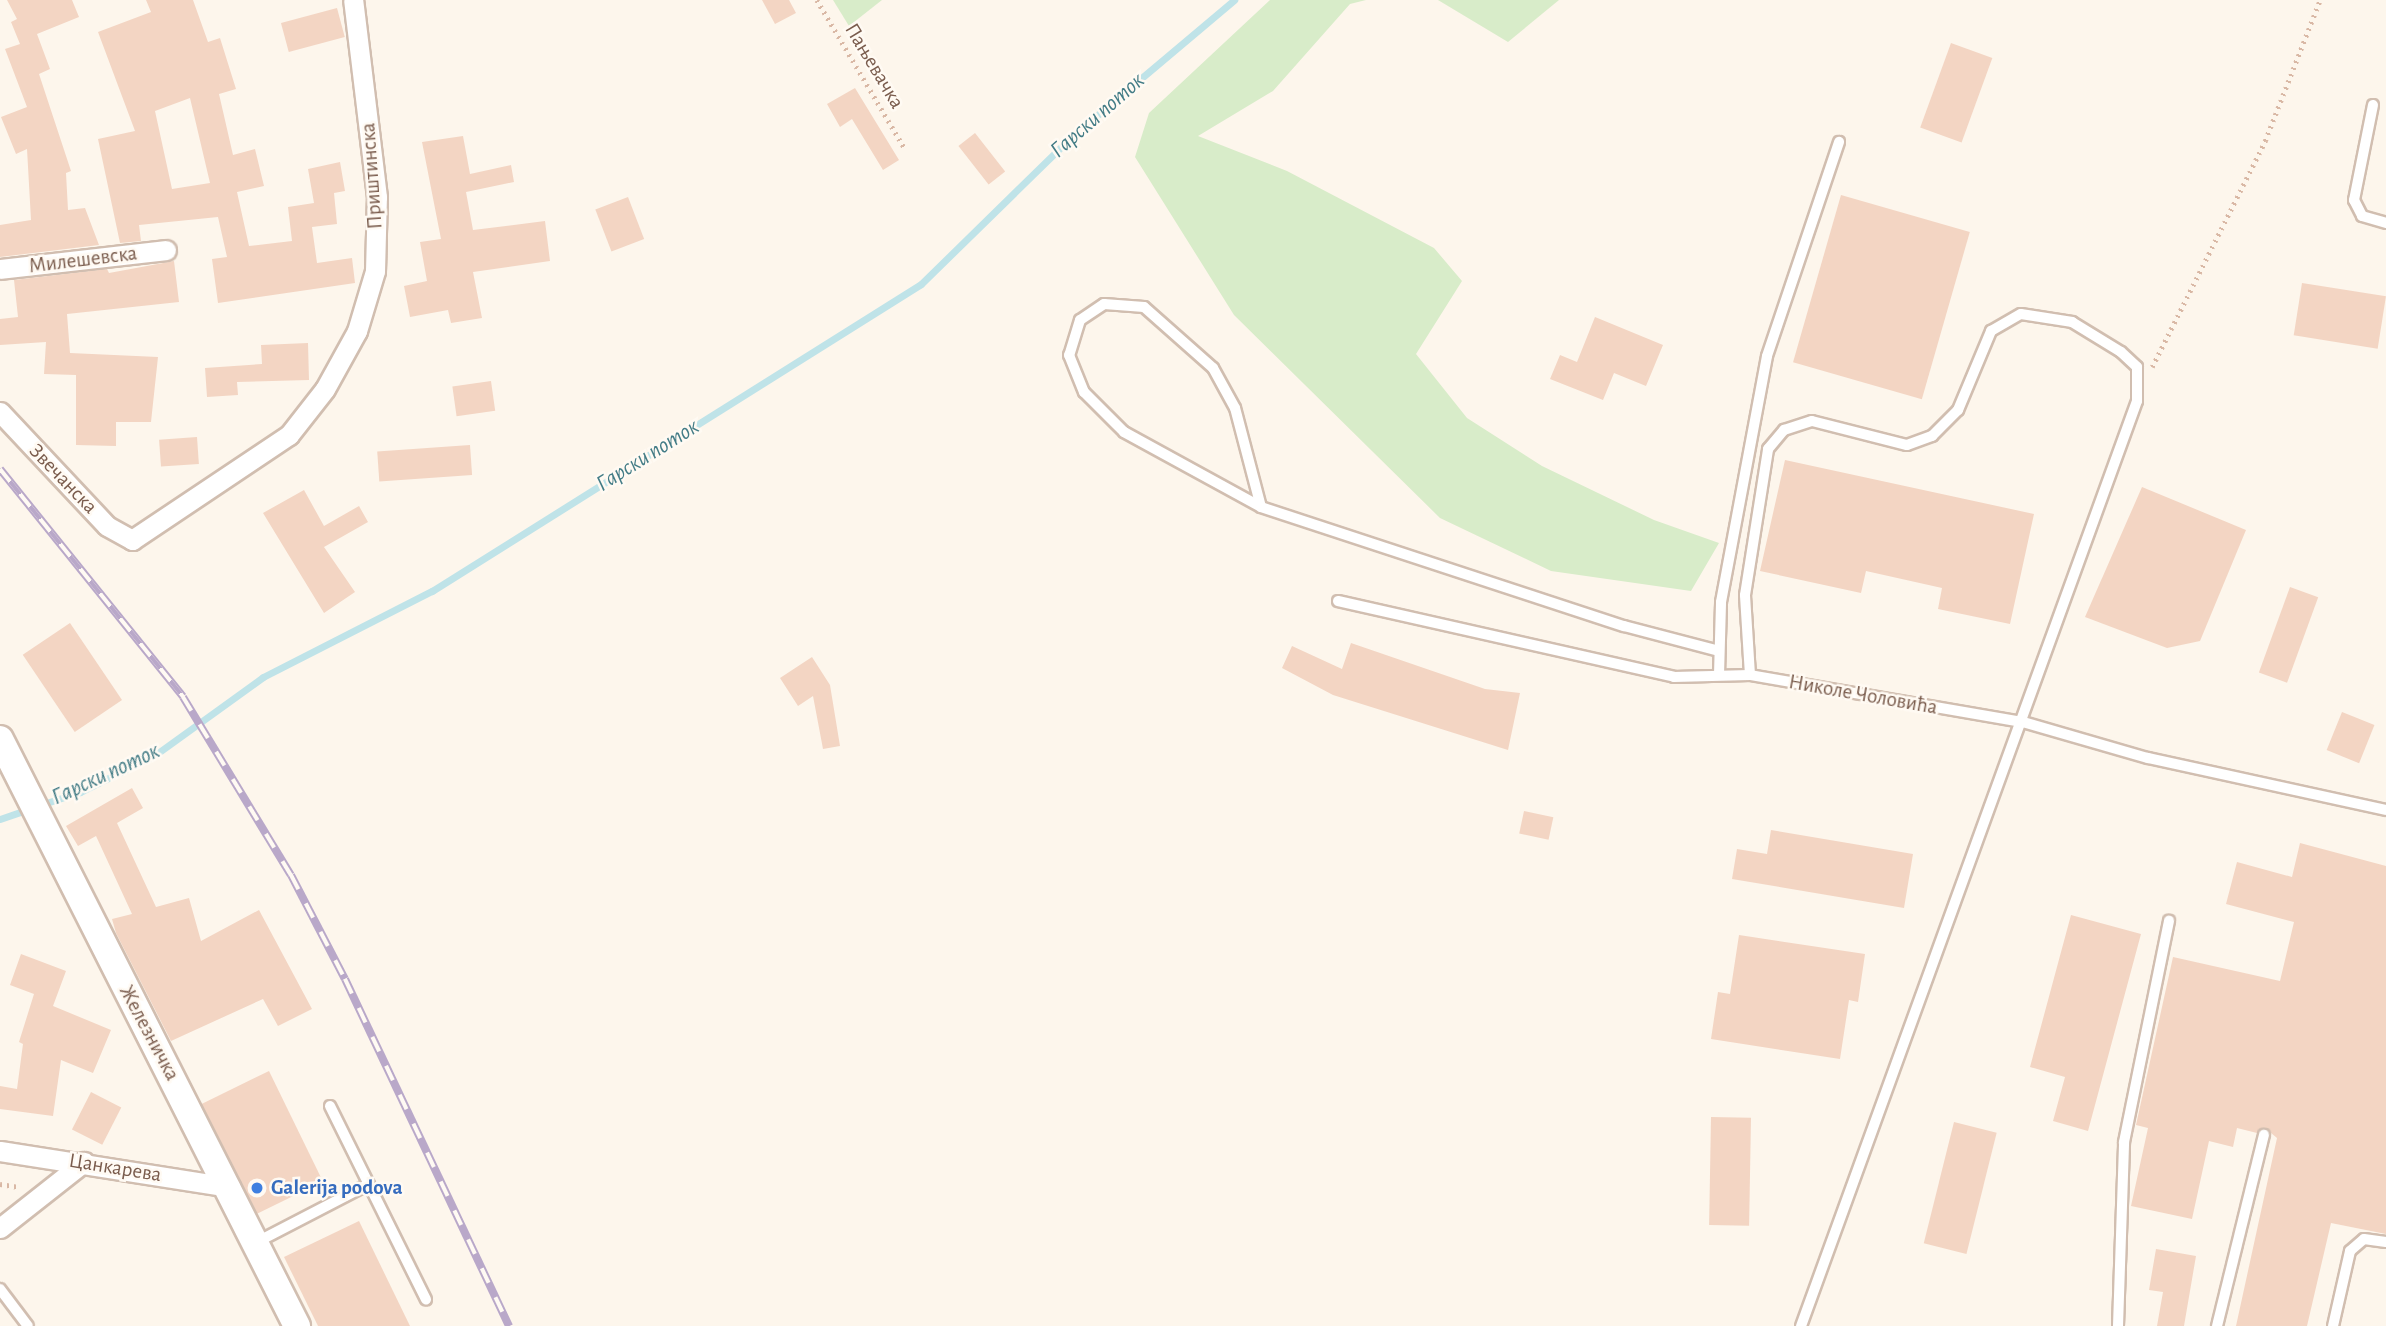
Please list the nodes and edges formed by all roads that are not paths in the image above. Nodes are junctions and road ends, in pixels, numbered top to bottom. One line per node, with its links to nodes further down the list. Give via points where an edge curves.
1 (354, 0): 9 (street, Приштинска, via 377,197 375,271 357,331 325,389 289,435)
2 (2373, 105): 4 (lane, via 2354,200 2362,216)
3 (1839, 142): 11 (lane, via 1767,356 1721,602)
4 (2386, 223)
5 (166, 250): 6 (street, Милешевска)
6 (0, 269)
7 (0, 412): 9 (street, Звечанска, via 107,526)
8 (1261, 507): 8 (lane, via 1124,432 1084,392 1069,355 1080,320 1104,304 1144,307 1213,368 1235,408); 11 (lane, via 1624,626)
9 (132, 540)
10 (1338, 601): 13 (lane, Николе Чоловића, via 1674,677)
11 (1719, 651): 13 (lane)
12 (1750, 674): 13 (lane, Николе Чоловића); 14 (lane, Николе Чоловића); 14 (lane, via 1745,595 1768,449 1784,430 1812,421 1907,445 1932,436 1958,410 1991,331 2021,314 2053,316 2090,331 2130,359 2139,379 2137,401)
13 (1719, 675)
14 (2023, 722): 16 (lane, Николе Чоловића, via 2148,758); 31 (lane)
15 (0, 739): 23 (street, Железничка, via 43,832)
16 (2386, 810)
17 (2169, 921): 32 (lane, via 2124,1142)
18 (330, 1106): 22 (lane)
19 (2264, 1135): 33 (lane)
20 (0, 1151): 21 (street, Цанкарева)
21 (84, 1162): 23 (street, Цанкарева); 24 (street)
22 (369, 1184): 25 (lane); 28 (lane)
23 (230, 1188): 25 (street, Железничка)
24 (0, 1228)
25 (256, 1242): 30 (street, Железничка)
26 (2386, 1242): 34 (lane, via 2364,1239 2350,1251)
27 (0, 1289): 29 (lane)
28 (426, 1299)
29 (28, 1326)
30 (297, 1326)
31 (1801, 1326)
32 (2118, 1326)
33 (2217, 1326)
34 (2333, 1326)

